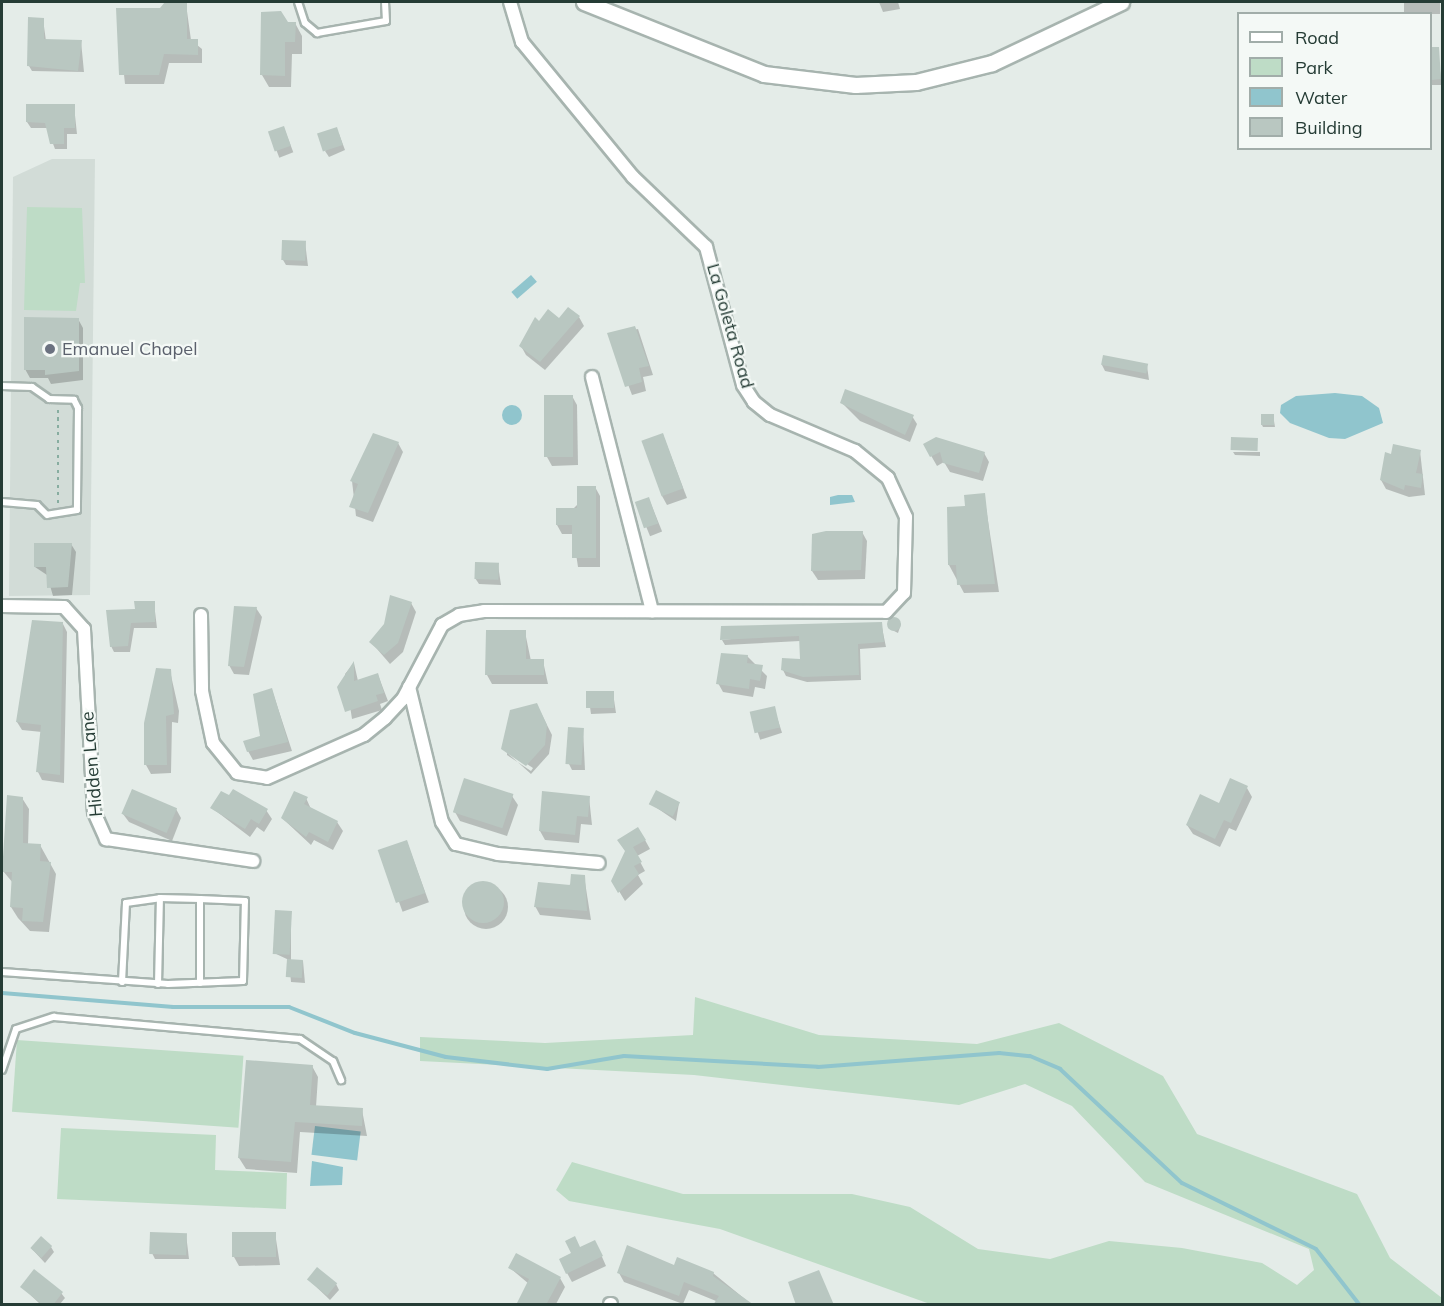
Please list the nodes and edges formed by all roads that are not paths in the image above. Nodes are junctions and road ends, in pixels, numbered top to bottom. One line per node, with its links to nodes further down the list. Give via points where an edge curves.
1 (298, 2): 2 (lane, via 305,23 317,33 386,21)
2 (385, 2)
3 (510, 2): 10 (street, La Goleta Road, via 522,42 633,177 706,247 743,385 754,402 874,462 899,496 906,517 904,593 886,612)
4 (584, 2): 5 (street, via 764,74 855,85 916,82 992,63)
5 (1121, 2)
6 (592, 377): 10 (street)
7 (2, 386): 8 (lane, via 32,387 78,405 77,510 47,515 37,505)
8 (2, 502)
9 (2, 606): 13 (street, Hidden Lane, via 64,607 84,629 94,812 105,839)
10 (652, 612): 12 (street, La Goleta Road, via 459,615 442,625)
11 (201, 615): 12 (street, La Goleta Road, via 208,722 224,763 237,773 267,778 364,735)
12 (409, 687): 14 (street, via 442,822 456,844 498,854)
13 (253, 861)
14 (598, 863)
15 (159, 898): 16 (lane); 18 (lane, via 126,903); 20 (lane)
16 (200, 899): 19 (lane); 19 (lane, via 245,901 243,981)
17 (2, 972): 18 (lane)
18 (122, 982): 20 (lane)
19 (200, 983): 20 (lane)
20 (158, 984)
21 (2, 1070): 22 (lane, via 16,1029 54,1017 300,1039 333,1061)
22 (341, 1080)

